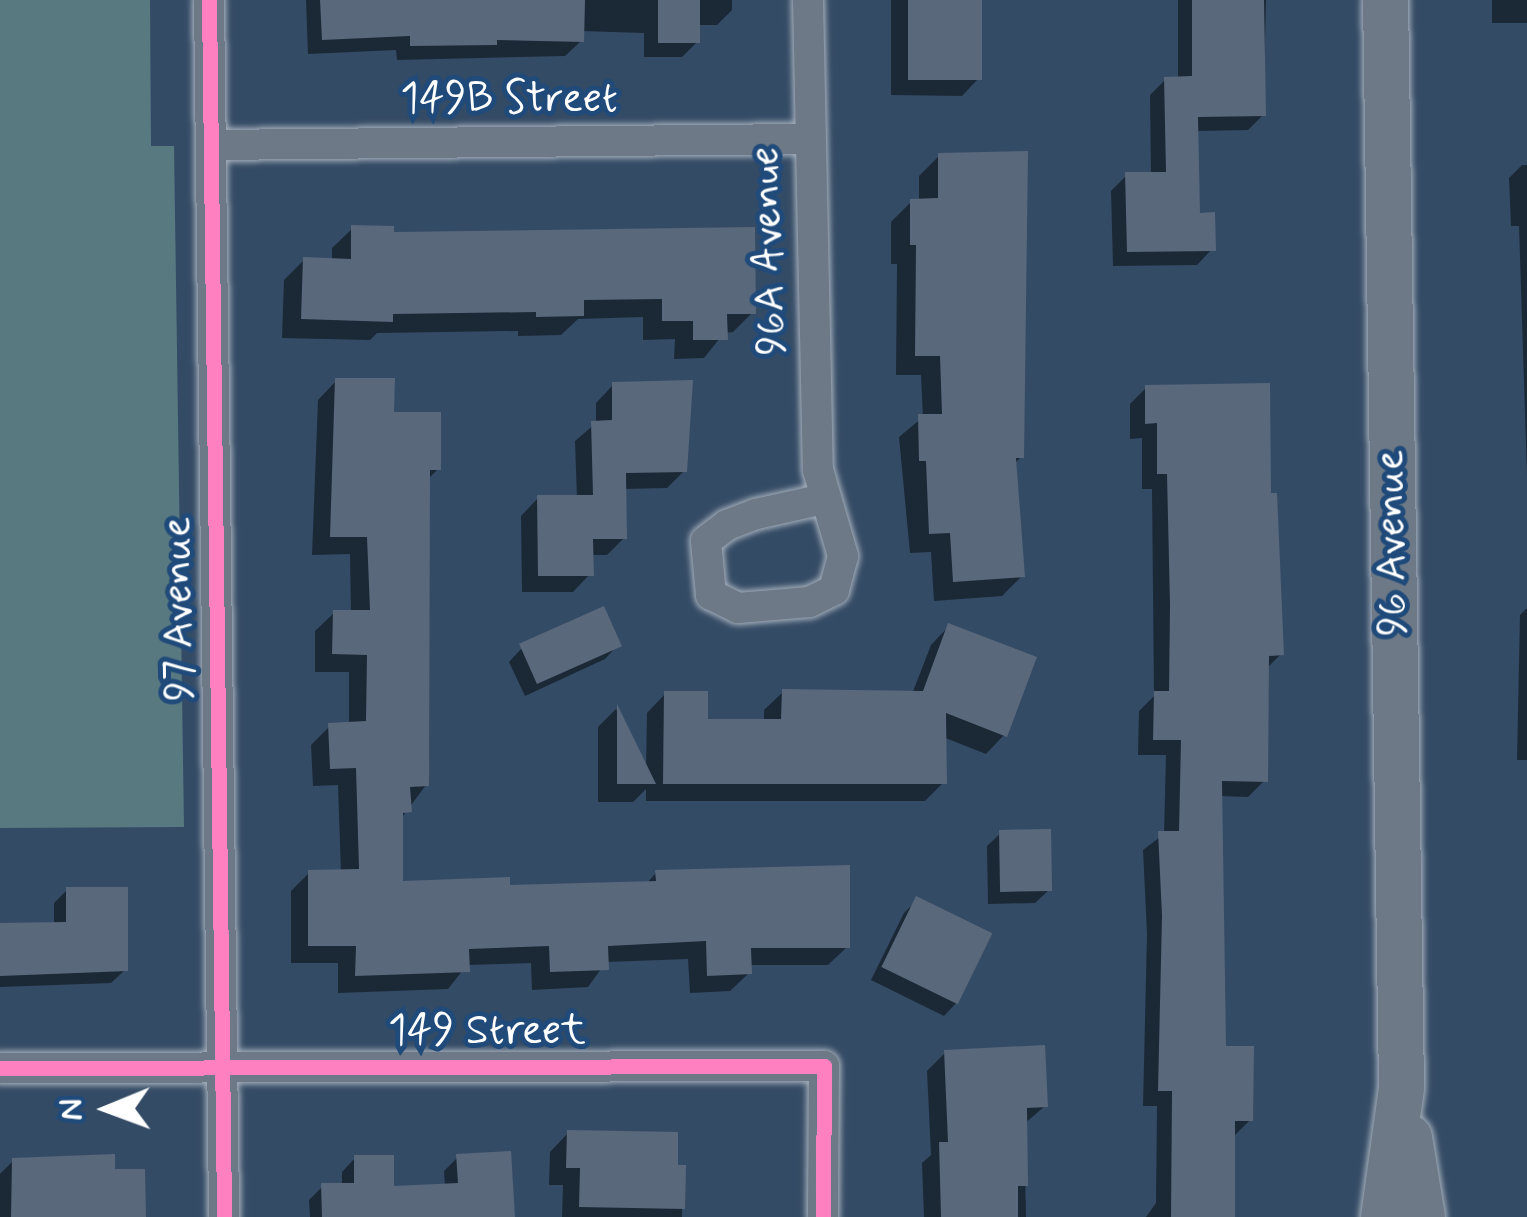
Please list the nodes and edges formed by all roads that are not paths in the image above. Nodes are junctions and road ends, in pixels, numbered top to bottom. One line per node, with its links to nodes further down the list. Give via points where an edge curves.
1 (209, 0): 5 (street, 97 Avenue)
2 (808, 0): 4 (street, 96A Avenue)
3 (1385, 0): 9 (main road, 96 Avenue)
4 (808, 139): 5 (street, 149B Street); 6 (street, 96A Avenue)
5 (211, 145): 8 (street, 97 Avenue)
6 (824, 499): 6 (street, 96A Avenue, via 843,556 834,590 776,609 738,608 711,595 706,542 756,514)
7 (0, 1068): 8 (street, 149 Street)
8 (221, 1068): 10 (street, 97 Avenue); 11 (street, 149 Street, via 824,1066)
9 (1401, 1087): 12 (main road, 96 Avenue); 13 (main road, 96 Avenue)
10 (224, 1217)
11 (824, 1217)
12 (1383, 1217)
13 (1423, 1217)

